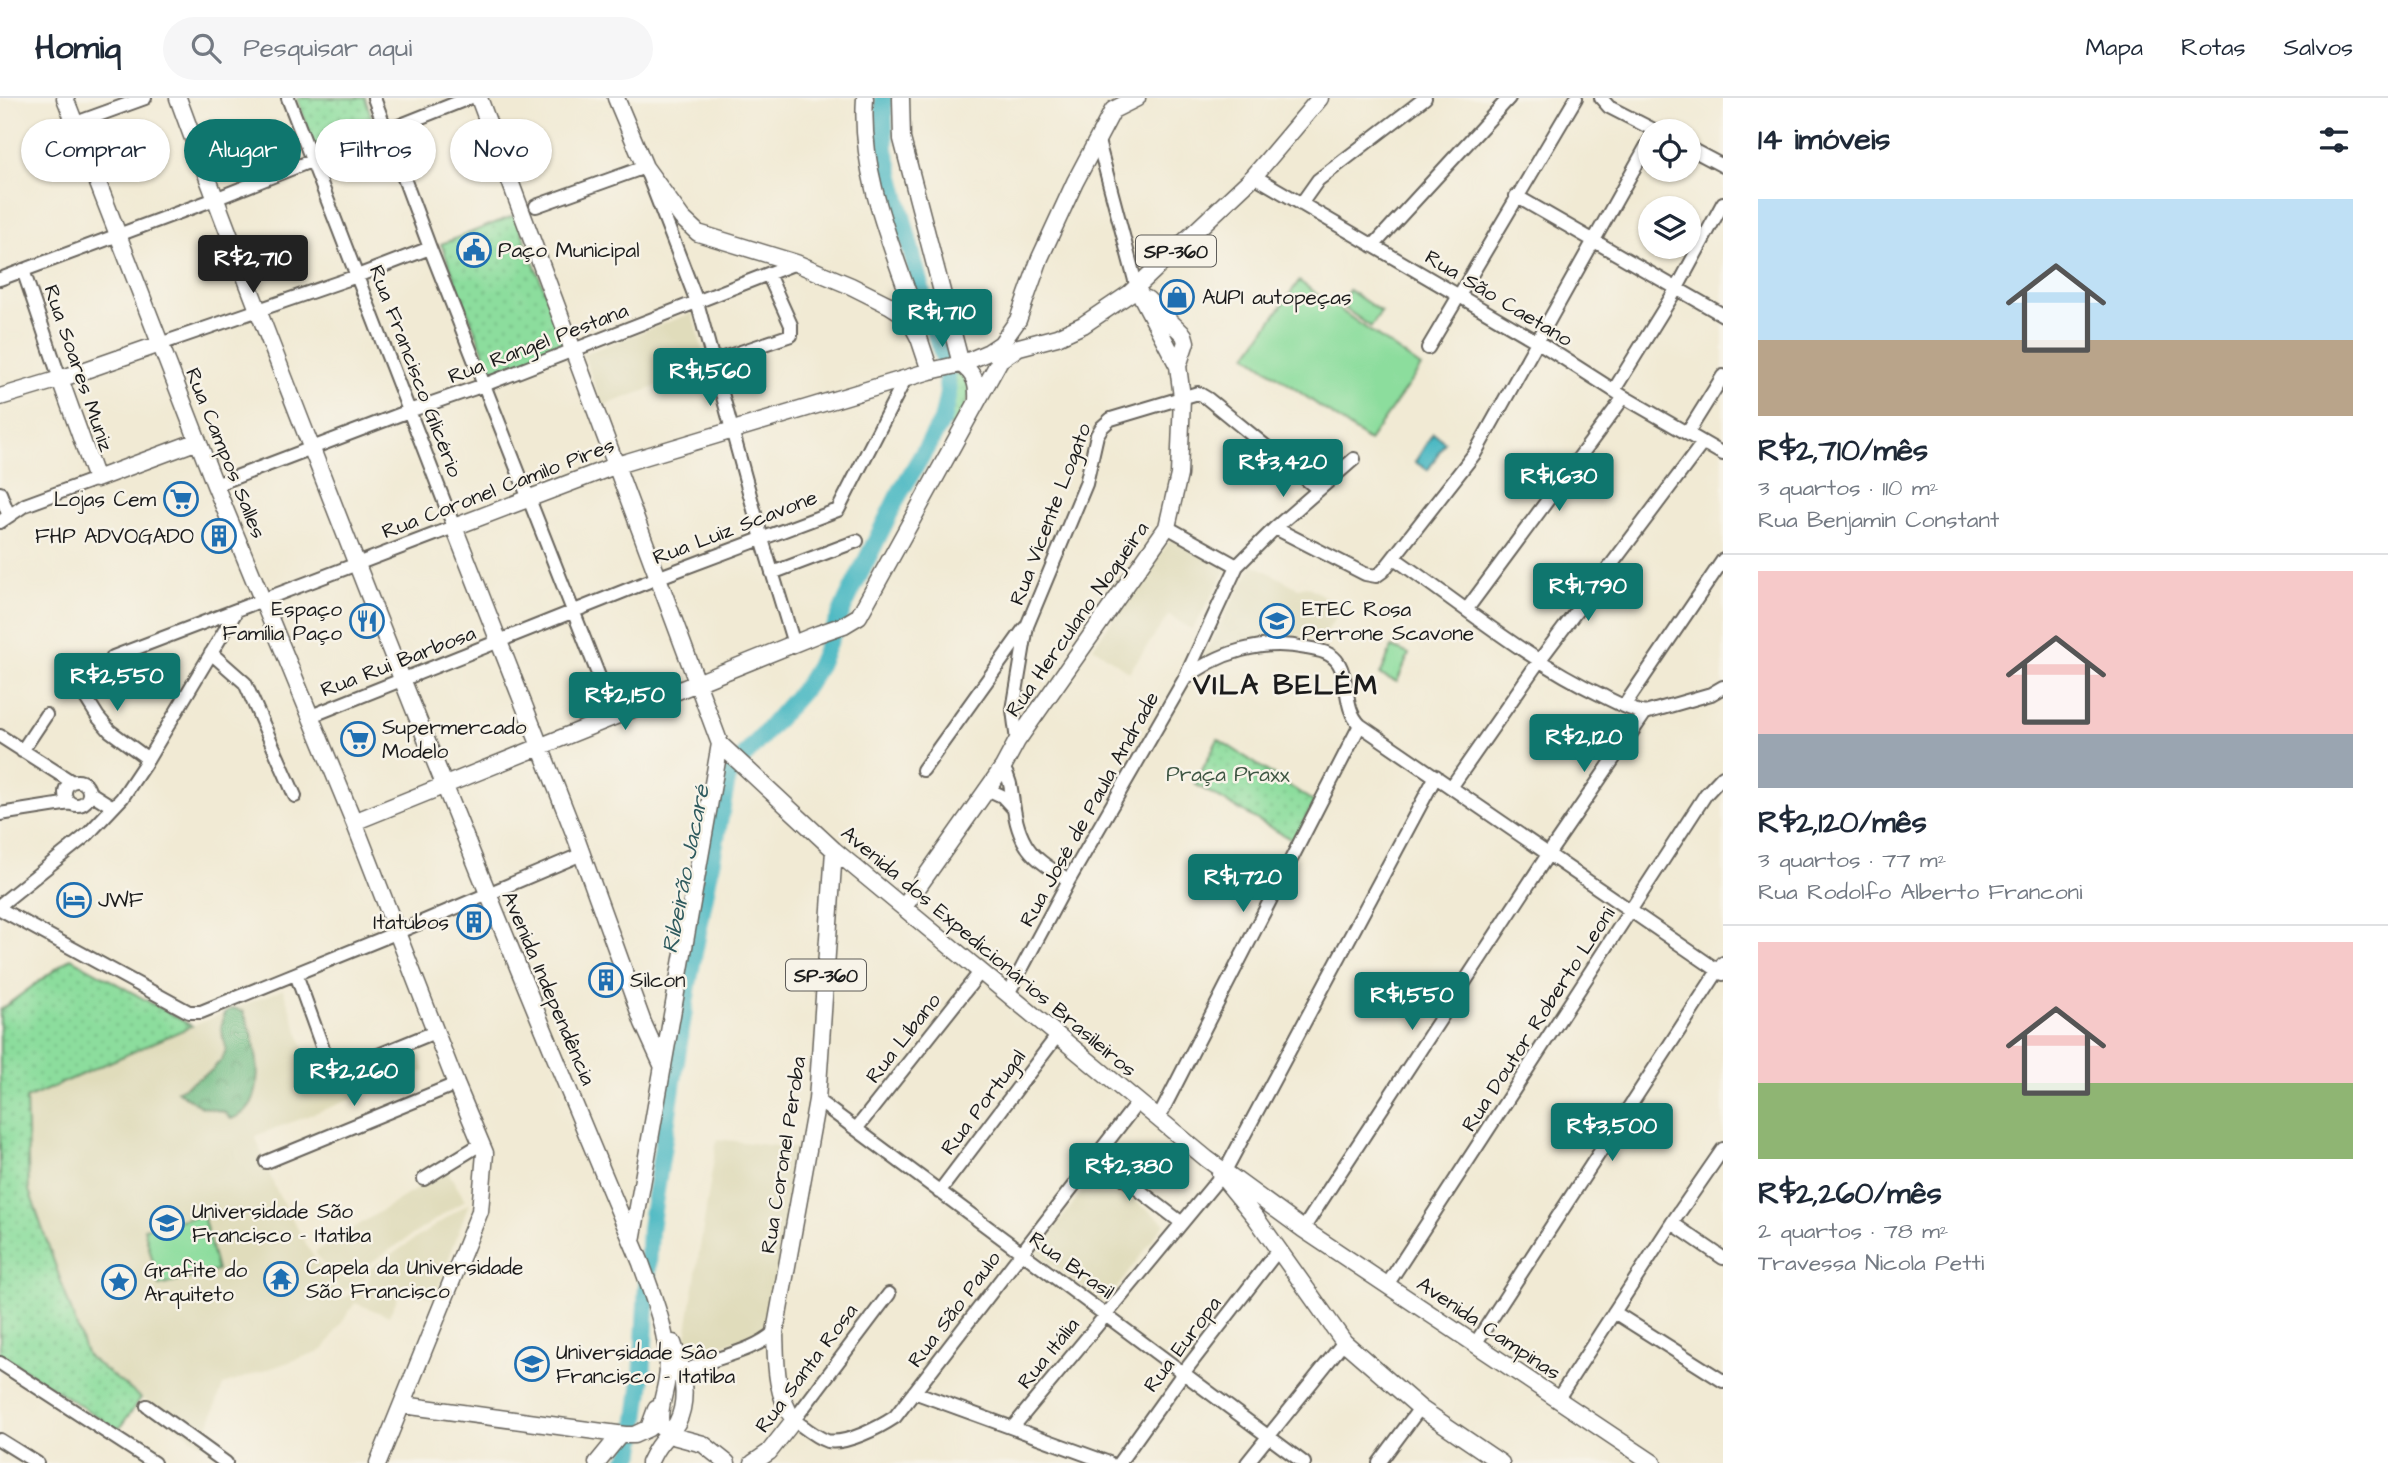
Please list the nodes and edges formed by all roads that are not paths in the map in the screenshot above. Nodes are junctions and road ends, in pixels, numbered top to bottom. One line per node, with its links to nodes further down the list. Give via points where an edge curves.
1 (65, 98): 18 (main road, Rua Campos Salles)
2 (145, 98): 19 (street)
3 (178, 98): 34 (main road, Avenida Independência)
4 (288, 98): 26 (street, Rua Francisco Glicério)
5 (374, 98): 20 (street)
6 (469, 98): 21 (street)
7 (479, 98): 59 (main road)
8 (616, 98): 29 (main road)
9 (865, 98): 53 (main road, via 869,170 910,299)
10 (901, 98): 61 (main road, via 902,139)
11 (1137, 98): 17 (main road)
12 (1321, 98): 30 (main road, SP-360)
13 (1425, 98): 35 (street, via 1318,180)
14 (1509, 98): 40 (street)
15 (1576, 98): 33 (street)
16 (1601, 98): 22 (street)
17 (1117, 104): 23 (main road)
18 (74, 119)
19 (87, 119)
20 (382, 119)
21 (416, 119)
22 (1638, 122)
23 (1098, 141): 47 (street); 54 (main road, via 1046,246)
24 (1701, 154): 28 (street)
25 (315, 159): 26 (street)
26 (312, 160): 34 (street); 45 (street, Rua Francisco Glicério)
27 (1638, 161): 39 (street)
28 (1723, 166)
29 (645, 167): 37 (street); 42 (main road, via 682,219 698,233); 50 (street)
30 (1254, 176): 35 (street, Rua São Caetano); 47 (main road, SP-360)
31 (98, 182): 38 (main road, Rua Campos Salles)
32 (405, 182): 41 (street)
33 (1516, 196): 39 (street); 49 (street)
34 (215, 199): 38 (street); 51 (main road, Avenida Independência)
35 (1301, 204): 40 (street, Rua São Caetano)
36 (1723, 204): 48 (street)
37 (536, 206)
38 (118, 234): 43 (street); 56 (main road, Rua Campos Salles)
39 (1593, 239): 48 (street); 55 (street)
40 (1373, 246): 49 (street, Rua São Caetano)
41 (429, 248): 45 (street); 66 (street)
42 (796, 263): 44 (street, Rua Rangel Pestana); 53 (main road)
43 (23, 270): 46 (street); 64 (street, Rua Soares Muniz)
44 (768, 274): 50 (street, Rua Rangel Pestana); 60 (street, via 791,335)
45 (357, 276): 51 (street); 71 (street, Rua Francisco Glicério)
46 (0, 279)
47 (1137, 288): 57 (main road, SP-360, via 1083,325); 69 (main road, Rua Herculano Nogueira, via 1184,335 1186,342 1174,347)
48 (1677, 288): 52 (street); 67 (street)
49 (1459, 296): 55 (street, Rua São Caetano); 58 (street)
50 (697, 302): 59 (street, Rua Rangel Pestana); 60 (street)
51 (259, 311): 56 (street); 76 (main road, Avenida Independência)
52 (1723, 315)
53 (908, 317): 62 (main road)
54 (1018, 320): 57 (main road, via 1018,330); 61 (main road, via 1001,344)
55 (1538, 342): 67 (street, Rua São Caetano); 91 (street, via 1475,453)
56 (160, 344): 64 (main road); 74 (main road, Rua Campos Salles)
57 (1030, 344): 70 (main road, SP-360, via 1000,360)
58 (1428, 348)
59 (573, 351): 66 (street, Rua Rangel Pestana); 79 (main road)
60 (714, 361): 72 (street)
61 (958, 365): 62 (main road); 70 (main road, via 971,372 978,386)
62 (932, 371): 65 (main road)
63 (1723, 376): 73 (street)
64 (60, 379): 68 (main road); 80 (main road, Rua Soares Muniz)
65 (905, 379): 72 (main road, Rua Coronel Camilo Pires); 89 (street, Rua Luiz Scavone, via 838,510)
66 (484, 385): 71 (street, Rua Rangel Pestana); 84 (street)
67 (1619, 393): 73 (street, Rua São Caetano); 98 (street)
68 (0, 397)
69 (1182, 397): 82 (street, via 1198,393 1208,399); 87 (main road, Rua Herculano Nogueira, via 1179,475); 101 (street, Rua Vicente Logato, via 1111,419 1102,427 1086,484)
70 (977, 401): 103 (main road, SP-360, via 859,615)
71 (409, 411): 76 (street, Rua Rangel Pestana); 86 (street, Rua Francisco Glicério)
72 (734, 431): 79 (main road, Rua Coronel Camilo Pires); 89 (street)
73 (1688, 432): 75 (street, Rua São Caetano)
74 (198, 441): 80 (main road); 81 (main road, Rua Campos Salles)
75 (1702, 443): 77 (street, Rua São Caetano); 106 (street)
76 (312, 448): 81 (street, Rua Rangel Pestana); 93 (main road, Avenida Independência)
77 (1723, 454)
78 (1354, 459): 82 (street)
79 (617, 465): 84 (main road, Rua Coronel Camilo Pires); 96 (main road)
80 (96, 479): 85 (street, via 25,505)
81 (215, 485): 97 (main road, Rua Campos Salles)
82 (1318, 489): 88 (street)
83 (0, 493): 85 (street)
84 (529, 498): 86 (main road, Rua Coronel Camilo Pires); 100 (street)
85 (4, 519)
86 (454, 527): 93 (street, Rua Coronel Camilo Pires); 102 (main road, Rua Francisco Glicério)
87 (1167, 527): 94 (street); 119 (main road, Rua Herculano Nogueira)
88 (1275, 528): 91 (street, via 1365,574 1376,576); 94 (street)
89 (762, 539): 95 (street); 96 (street, Rua Luiz Scavone)
90 (857, 541): 95 (street)
91 (1394, 558): 98 (street)
92 (1723, 560): 112 (street)
93 (357, 564): 97 (street, Rua Coronel Camilo Pires); 108 (main road, Avenida Independência)
94 (1237, 566): 109 (street, Rua José de Paula Andrade)
95 (772, 573): 103 (street)
96 (657, 578): 100 (street, Rua Luiz Scavone); 110 (main road)
97 (262, 600): 99 (street, Rua Coronel Camilo Pires); 115 (main road, Rua Campos Salles)
98 (1467, 609): 106 (street)
99 (237, 610): 104 (street); 105 (street, Rua Coronel Camilo Pires)
100 (574, 612): 102 (street, Rua Luiz Scavone); 116 (street)
101 (1027, 626): 119 (street, Rua Vicente Logato, via 1013,710); 125 (street)
102 (499, 642): 108 (street, Rua Rui Barbosa); 121 (main road, Rua Francisco Glicério)
103 (794, 643): 110 (main road, SP-360)
104 (211, 653): 123 (street); 132 (street, via 245,682)
105 (113, 657)
106 (1539, 661): 112 (street); 130 (street)
107 (74, 677): 123 (street, via 110,731)
108 (402, 680): 115 (street, Rua Rui Barbosa); 129 (main road, Avenida Independência)
109 (1184, 680): 117 (street, via 1222,657 1268,644 1319,650 1337,661 1351,712); 143 (street, Rua José de Paula Andrade)
110 (696, 683): 116 (main road); 120 (main road)
111 (1723, 687): 113 (street, via 1711,695)
112 (1624, 706): 113 (street)
113 (1646, 713): 141 (street)
114 (46, 715): 122 (street)
115 (311, 716): 139 (main road, Rua Campos Salles)
116 (615, 716): 121 (main road)
117 (1360, 725): 126 (street); 161 (street)
118 (0, 736): 122 (street)
119 (1017, 741): 124 (main road, Rua Herculano Nogueira)
120 (720, 744): 140 (main road, Avenida dos Expedicionários Brasileiros); 153 (main road)
121 (540, 747): 129 (main road); 142 (main road, Rua Francisco Glicério)
122 (22, 751): 128 (street)
123 (148, 760): 135 (street)
124 (1003, 767): 131 (main road, Rua Herculano Nogueira); 136 (street, via 1011,783)
125 (923, 770)
126 (1436, 776): 130 (street); 167 (street, Rua Itália)
127 (1723, 776): 147 (street, Rua Doutor Roberto Leoni, via 1706,794)
128 (72, 782): 133 (street, via 83,783); 134 (street, via 66,792)
129 (444, 786): 139 (main road); 144 (main road, Avenida Independência)
130 (1452, 786): 141 (street)
131 (987, 789): 136 (street); 146 (main road, Rua Herculano Nogueira)
132 (295, 796)
133 (87, 797): 134 (street, via 77,805); 135 (street); 138 (street)
134 (70, 803): 137 (street)
135 (113, 807): 138 (street)
136 (1014, 809): 143 (street, via 1024,845 1043,865)
137 (0, 814)
138 (104, 817): 145 (street)
139 (354, 822): 148 (main road, Rua Campos Salles)
140 (834, 850): 146 (main road, Avenida dos Expedicionários Brasileiros); 159 (main road, Rua Coronel Peroba / SP-360)
141 (1549, 853): 147 (street); 174 (street)
142 (582, 855): 144 (street); 154 (main road, Rua Francisco Glicério)
143 (1069, 880): 152 (street, Rua José de Paula Andrade)
144 (488, 895): 148 (street); 175 (main road, Avenida Independência)
145 (0, 907): 151 (street, via 189,1012 201,1012)
146 (904, 907): 150 (main road, Avenida dos Expedicionários Brasileiros)
147 (1632, 910): 149 (street); 179 (street, Rua Doutor Roberto Leoni)
148 (396, 933): 151 (street); 155 (main road, Rua Campos Salles)
149 (1721, 969): 186 (street)
150 (981, 971): 152 (main road, Avenida dos Expedicionários Brasileiros); 162 (street, Rua Líbano)
151 (296, 974): 155 (street, via 332,1074)
152 (1008, 994): 156 (main road, Avenida dos Expedicionários Brasileiros)
153 (672, 1014): 154 (main road, via 658,1023); 157 (main road)
154 (643, 1023): 157 (main road, Rua Francisco Glicério)
155 (435, 1032): 158 (main road, Rua Campos Salles)
156 (1057, 1036): 160 (main road, Avenida dos Expedicionários Brasileiros); 169 (street, Rua Portugal)
157 (663, 1067): 175 (main road)
158 (456, 1084): 163 (main road, Rua Campos Salles); 166 (street)
159 (817, 1100): 162 (street, Rua Brasil); 184 (main road, Rua Coronel Peroba / SP-360)
160 (1138, 1102): 161 (main road, Avenida dos Expedicionários Brasileiros); 165 (street, Rua São Paulo)
161 (1158, 1119): 167 (main road, Avenida dos Expedicionários Brasileiros)
162 (856, 1129): 169 (street, Rua Brasil)
163 (481, 1144): 168 (street); 195 (main road, Rua Campos Salles, via 485,1153 480,1210)
164 (1723, 1149): 173 (street)
165 (1096, 1157): 172 (street); 177 (street, Rua São Paulo)
166 (266, 1162)
167 (1224, 1173): 170 (main road, Avenida Campinas); 171 (main road); 172 (street, Rua Itália)
168 (424, 1179)
169 (939, 1192): 177 (street, Rua Brasil)
170 (1269, 1203): 171 (main road, via 1263,1202); 174 (main road, Avenida Campinas)
171 (1251, 1212): 174 (main road, Avenida Campinas); 176 (main road)
172 (1182, 1223): 183 (street, Rua Itália)
173 (1672, 1223): 178 (street); 182 (street)
174 (1302, 1228): 179 (main road, Avenida Campinas)
175 (632, 1242): 181 (main road, Avenida Independência)
176 (1278, 1250): 185 (main road); 190 (street, Rua Europa)
177 (1021, 1252): 183 (street, Rua Brasil); 193 (street, Rua São Paulo)
178 (1723, 1258)
179 (1387, 1285): 186 (main road, Avenida Campinas)
180 (889, 1294): 198 (street, Rua Santa Rosa)
181 (658, 1312): 191 (main road, Avenida Independência, via 662,1367); 191 (main road, Avenida Independência, via 675,1349)
182 (1614, 1312): 192 (street); 194 (street)
183 (1105, 1313): 190 (street, Rua Brasil); 199 (street, Rua Itália)
184 (775, 1332): 187 (street); 189 (main road, Rua Coronel Peroba / SP-360)
185 (1343, 1342): 197 (main road); 202 (street)
186 (1475, 1344): 194 (main road, Avenida Campinas)
187 (756, 1345): 189 (street); 191 (street, via 705,1361)
188 (0, 1363): 205 (street)
189 (776, 1365): 198 (main road, Rua Coronel Peroba / SP-360, via 780,1395)
190 (1184, 1372): 202 (street, Rua Brasil); 213 (street, Rua Europa)
191 (670, 1379): 200 (main road, Avenida Independência, via 652,1423 643,1432); 201 (main road, Avenida Independência, via 684,1387)
192 (1723, 1381)
193 (914, 1392): 198 (street, Rua São Paulo, via 882,1426 839,1440 830,1442); 199 (street)
194 (1557, 1400): 218 (main road, Avenida Campinas)
195 (403, 1405): 200 (main road); 207 (main road, Rua Campos Salles)
196 (147, 1406): 206 (street)
197 (1420, 1408): 216 (street); 217 (main road)
198 (794, 1420): 211 (main road, Rua Santa Rosa, via 769,1452)
199 (1013, 1427): 212 (street)
200 (623, 1435): 208 (main road)
201 (676, 1436): 209 (main road, Avenida Independência); 210 (main road, via 703,1444)
202 (1268, 1436): 214 (street); 215 (street, Rua Brasil)
203 (0, 1440): 204 (street)
204 (37, 1463)
205 (154, 1463)
206 (226, 1463)
207 (378, 1463)
208 (597, 1463)
209 (649, 1463)
210 (727, 1463)
211 (753, 1463)
212 (1109, 1463)
213 (1119, 1463)
214 (1247, 1463)
215 (1304, 1463)
216 (1379, 1463)
217 (1501, 1463)
218 (1653, 1463)

